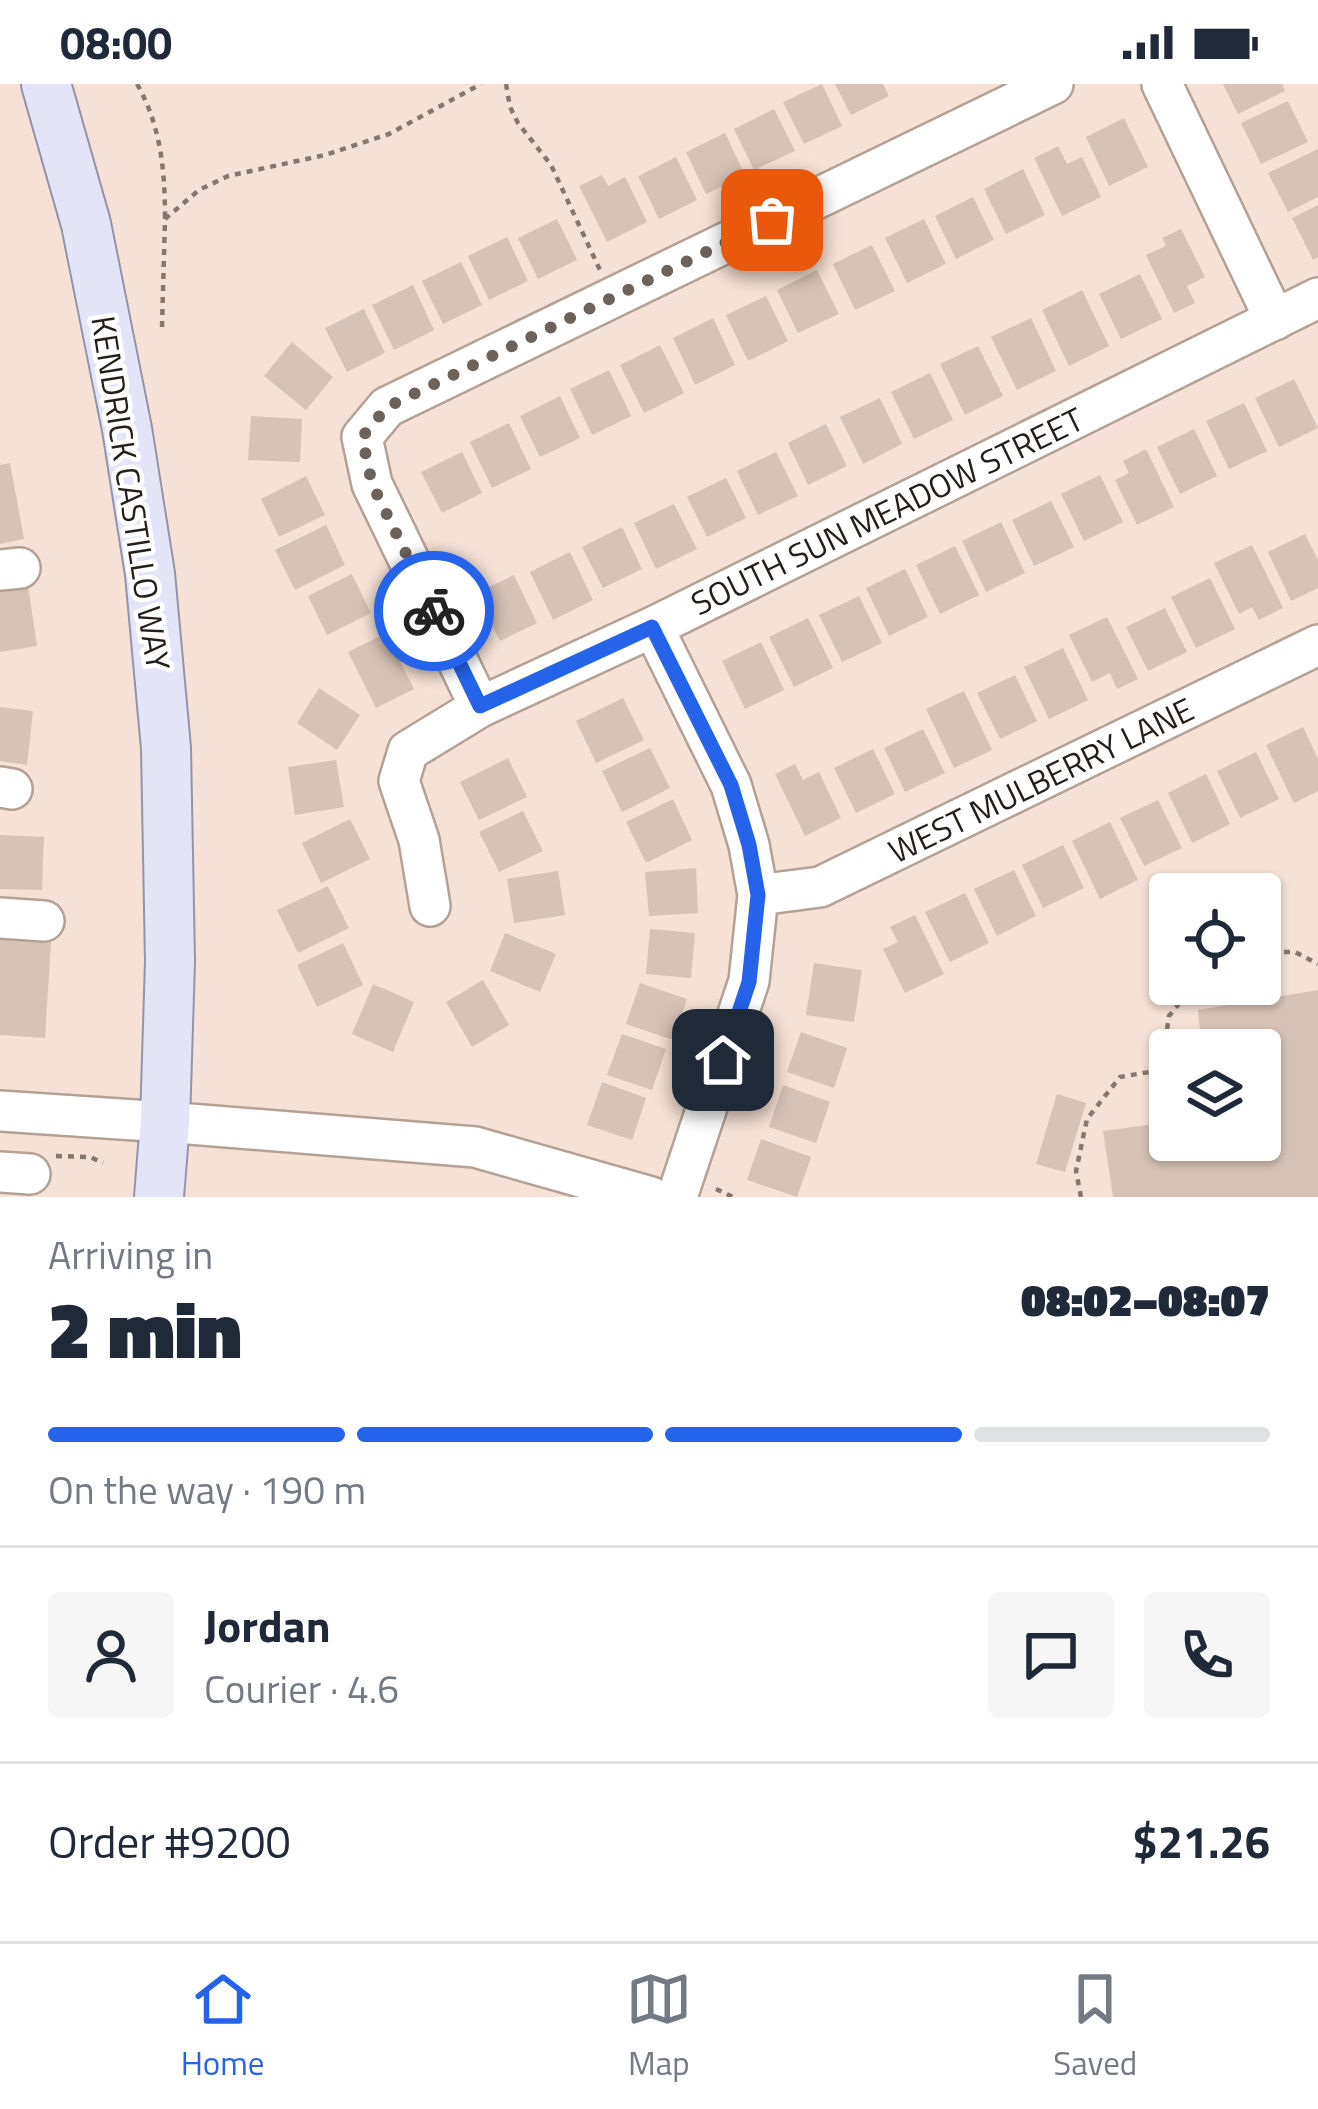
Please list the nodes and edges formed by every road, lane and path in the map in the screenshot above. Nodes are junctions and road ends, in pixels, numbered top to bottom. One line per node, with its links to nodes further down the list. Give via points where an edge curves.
1 (46, 84): 23 (main road, KENDRICK CASTILLO WAY, via 86,224 150,574 166,748)
2 (137, 84): 7 (path, via 158,134)
3 (481, 84): 7 (path, via 389,134 228,176)
4 (506, 84): 8 (path, via 510,107 551,165)
5 (1053, 84): 8 (street)
6 (1162, 84): 10 (street)
7 (165, 219): 11 (path)
8 (611, 298): 14 (street, via 387,407 362,437 372,484)
9 (1318, 298): 10 (street, SOUTH SUN MEADOW STREET)
10 (1275, 320): 12 (street, SOUTH SUN MEADOW STREET)
11 (161, 327)
12 (652, 627): 14 (street, SOUTH SUN MEADOW STREET); 15 (street, via 731,785)
13 (1318, 645): 15 (street, WEST MULBERRY LANE, via 820,887)
14 (480, 706): 16 (street, SOUTH SUN MEADOW STREET, via 408,751 399,782)
15 (758, 895): 26 (street, via 749,982)
16 (430, 906)
17 (0, 918): 18 (street)
18 (44, 921)
19 (1281, 952): 20 (path)
20 (1318, 964)
21 (1149, 1072): 27 (path, via 1120,1077 1088,1119 1076,1171)
22 (0, 1111): 23 (street)
23 (166, 1121): 24 (main road, KENDRICK CASTILLO WAY); 25 (street, via 476,1147)
24 (159, 1197)
25 (651, 1197)
26 (676, 1197)
27 (1081, 1197)

